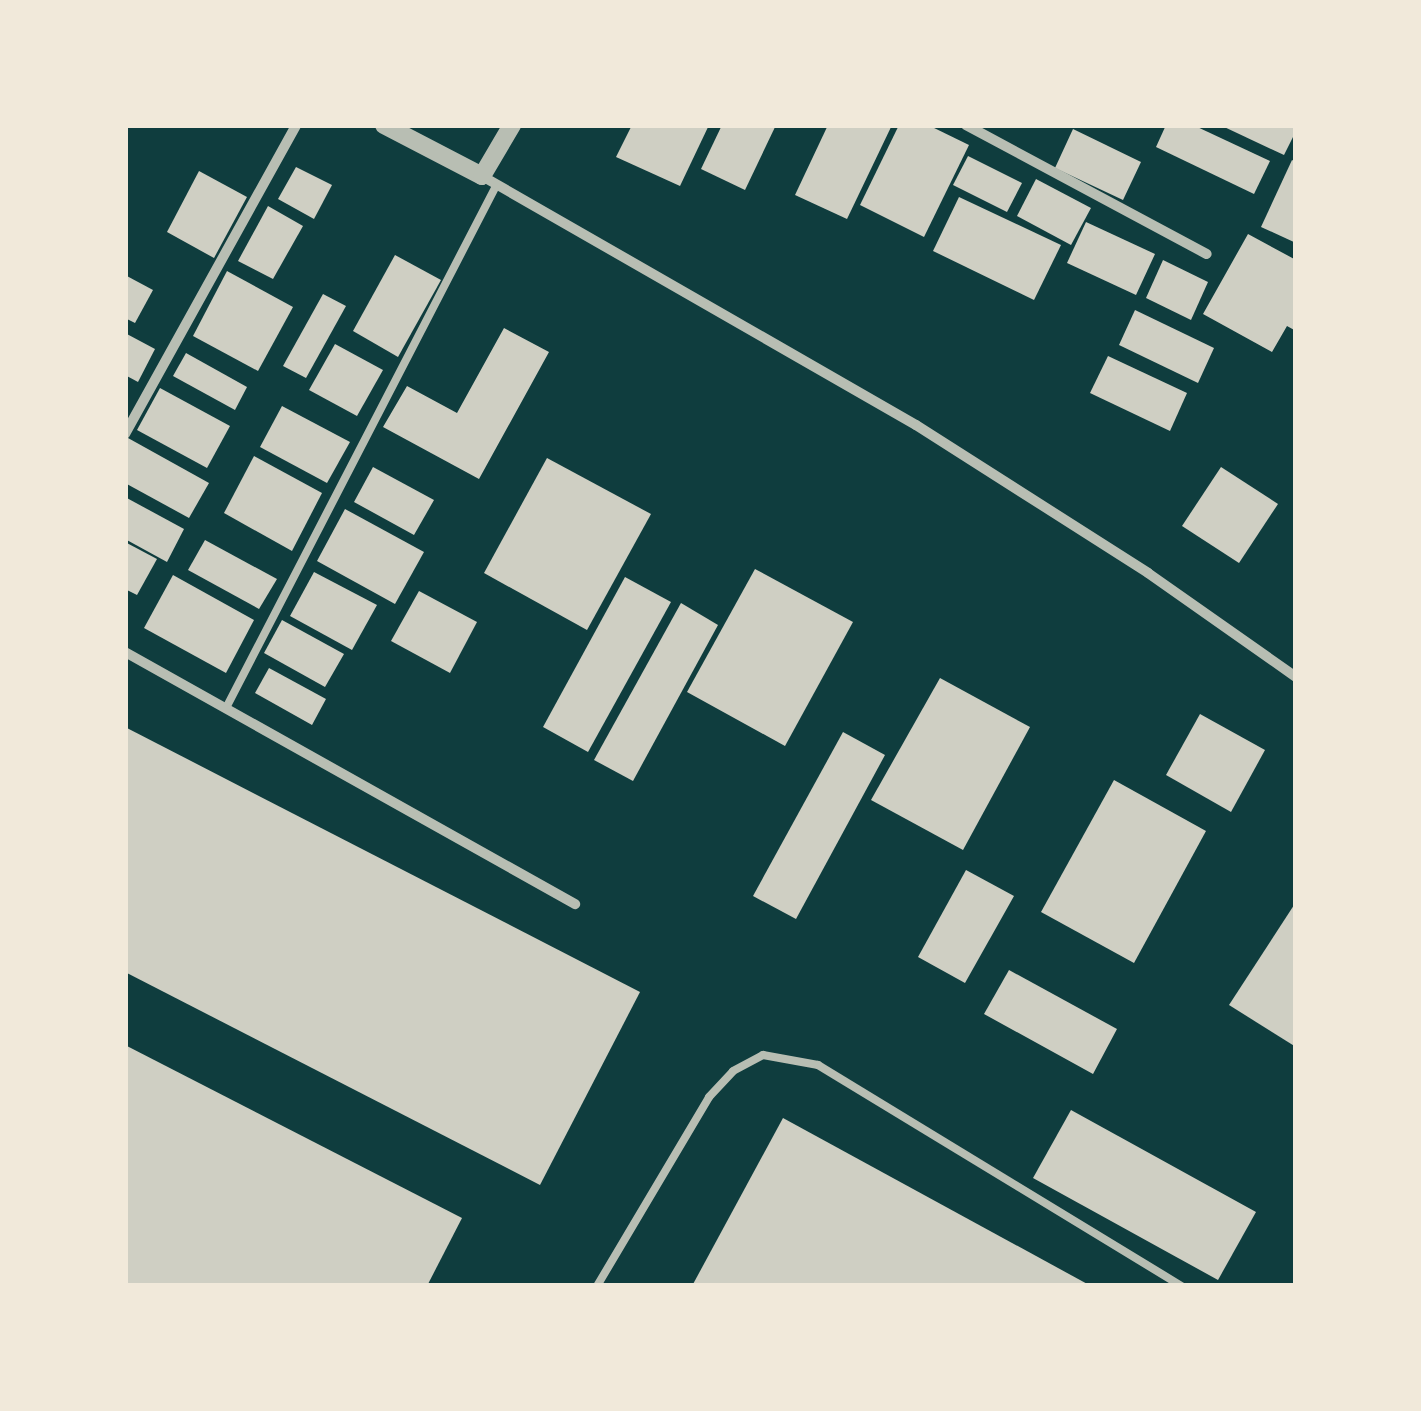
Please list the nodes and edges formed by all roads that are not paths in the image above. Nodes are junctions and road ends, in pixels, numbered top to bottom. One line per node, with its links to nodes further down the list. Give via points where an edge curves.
1 (296, 125): 7 (street)
2 (384, 125): 5 (street)
3 (512, 125): 5 (street)
4 (966, 125): 6 (street)
5 (489, 181): 9 (street, via 916,425); 10 (lane)
6 (1206, 254)
7 (125, 434)
8 (125, 652): 10 (street)
9 (1296, 677)
10 (226, 708): 11 (street)
11 (575, 904)
12 (598, 1286): 13 (lane, via 709,1098 733,1072 762,1056 818,1065)
13 (1182, 1286)

